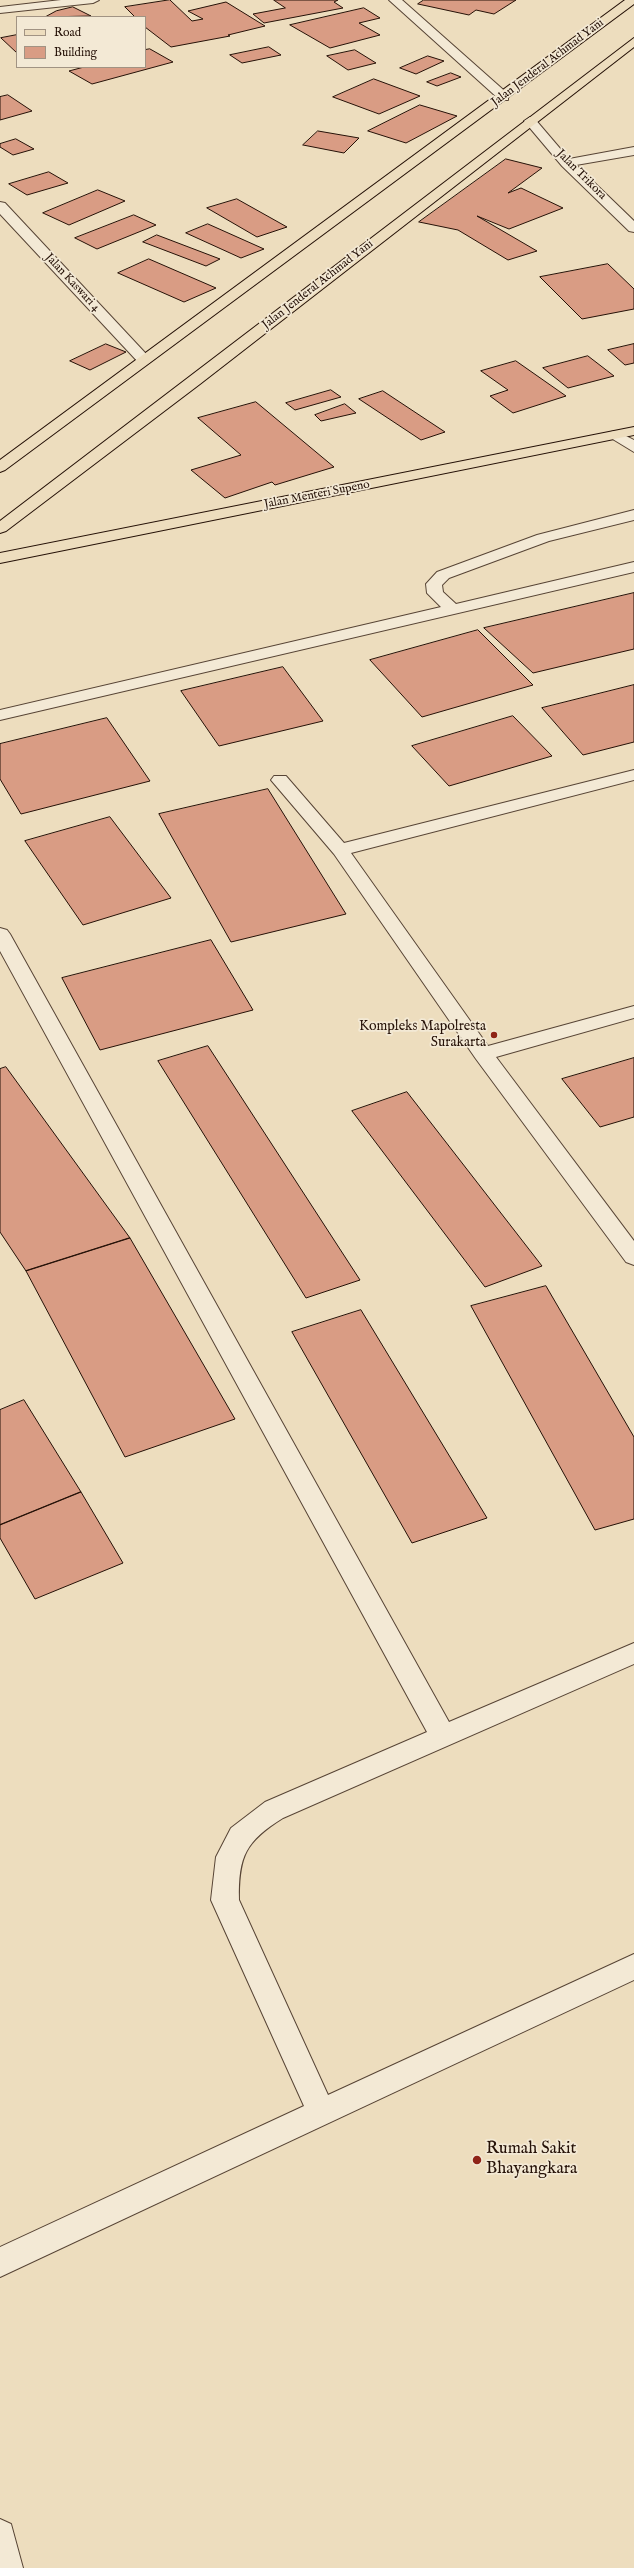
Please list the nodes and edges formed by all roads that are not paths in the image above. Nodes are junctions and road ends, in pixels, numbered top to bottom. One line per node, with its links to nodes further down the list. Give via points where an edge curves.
1 (93, 0): 4 (street)
2 (395, 0): 7 (street)
3 (632, 0): 7 (main road, Jalan Jenderal Achmad Yani)
4 (66, 1): 5 (street)
5 (0, 10)
6 (634, 41): 8 (main road, Jalan Jenderal Achmad Yani)
7 (504, 97): 13 (main road, Jalan Jenderal Achmad Yani)
8 (530, 121): 10 (street, Jalan Trikora); 19 (main road, Jalan Jenderal Achmad Yani, via 195,381)
9 (634, 151): 10 (street)
10 (566, 163): 12 (street, Jalan Trikora)
11 (0, 206): 13 (street, Jalan Kaswari 4)
12 (634, 228)
13 (144, 360): 17 (main road, Jalan Jenderal Achmad Yani)
14 (634, 431): 15 (main road, Jalan Menteri Supeno)
15 (616, 435): 16 (street); 20 (main road, Jalan Menteri Supeno)
16 (634, 447)
17 (1, 465)
18 (634, 515): 22 (street, via 543,538 443,575 434,584 435,593)
19 (0, 528)
20 (0, 558)
21 (634, 567): 22 (street)
22 (451, 608): 23 (street)
23 (0, 715)
24 (634, 775): 26 (street)
25 (280, 780): 26 (street)
26 (340, 850): 29 (street)
27 (0, 934): 32 (street)
28 (634, 1012): 29 (street)
29 (483, 1054): 30 (street)
30 (633, 1253)
31 (634, 1653): 32 (street)
32 (443, 1736): 34 (street, via 274,1810 254,1822 237,1839 227,1858 224,1877 225,1900)
33 (634, 1967): 34 (street)
34 (321, 2112): 35 (street)
35 (0, 2262)
36 (0, 2535): 37 (street)
37 (7, 2568)

